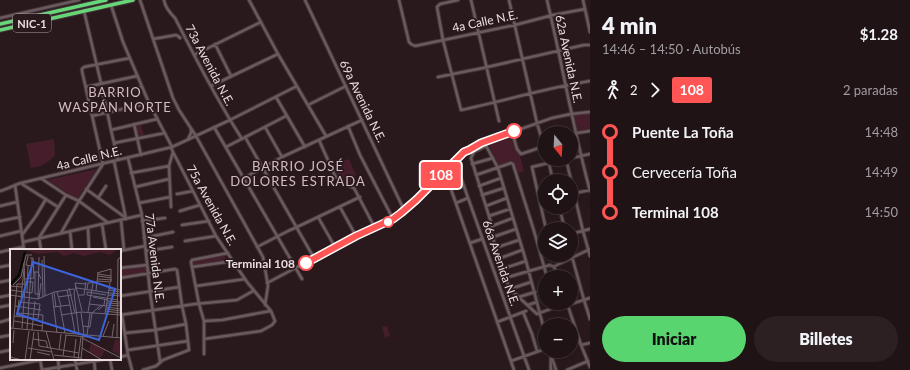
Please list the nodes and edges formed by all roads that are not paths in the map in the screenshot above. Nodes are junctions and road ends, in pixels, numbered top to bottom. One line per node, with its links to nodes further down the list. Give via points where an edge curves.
1 (79, 0): 18 (street)
2 (106, 0): 20 (highway, NIC-1)
3 (133, 0): 14 (highway, NIC-1)
4 (140, 0): 26 (street)
5 (164, 0): 31 (street, 73a Avenida N.E.)
6 (249, 0): 19 (street)
7 (305, 0): 46 (street, 69a Avenida N.E.)
8 (399, 0): 27 (street, 4a Calle N.E., via 409,42 412,45)
9 (458, 0): 27 (street, via 437,7)
10 (471, 0): 23 (street)
11 (509, 0): 21 (street)
12 (547, 0): 17 (street, 62a Avenida N.E.)
13 (583, 0): 15 (street)
14 (111, 5): 16 (highway, NIC-1); 33 (street)
15 (585, 9): 17 (street, 4a Calle N.E.); 24 (street)
16 (84, 11): 22 (highway, NIC-1); 35 (street)
17 (550, 15): 21 (street, 4a Calle N.E.); 30 (street, 62a Avenida N.E.)
18 (0, 18)
19 (261, 22): 28 (street); 32 (street)
20 (0, 24)
21 (515, 25): 23 (street, 4a Calle N.E.); 34 (street)
22 (0, 30)
23 (479, 32): 27 (street, 4a Calle N.E.); 36 (street)
24 (590, 32)
25 (180, 38): 26 (street, via 176,35)
26 (153, 39): 69 (street, via 173,98)
27 (443, 40): 37 (street)
28 (215, 44): 31 (street); 39 (street)
29 (590, 45): 30 (street)
30 (559, 51): 34 (street); 43 (street, 62a Avenida N.E.)
31 (194, 54): 44 (street, 73a Avenida N.E.)
32 (278, 54): 39 (street); 45 (street)
33 (130, 58): 35 (street); 38 (street)
34 (523, 60): 36 (street); 49 (street)
35 (97, 65): 42 (street); 47 (street, via 82,69)
36 (487, 67): 37 (street); 52 (street)
37 (451, 74): 40 (street); 52 (street, via 461,110)
38 (137, 76): 42 (street); 48 (street)
39 (231, 76): 44 (street)
40 (438, 77)
41 (590, 81): 43 (street)
42 (101, 83): 47 (street); 50 (street)
43 (566, 85): 49 (street); 57 (street, 62a Avenida N.E.)
44 (211, 86): 61 (street, 73a Avenida N.E.)
45 (297, 86): 51 (street, 4a Calle N.E.); 54 (street)
46 (346, 86): 54 (street); 62 (street, 69a Avenida N.E.)
47 (86, 87): 58 (street)
48 (142, 87): 50 (street); 53 (street)
49 (531, 94): 52 (street); 64 (street)
50 (104, 95): 55 (street)
51 (276, 97): 59 (street); 61 (street, 4a Calle N.E.)
52 (494, 103): 63 (street)
53 (149, 104): 55 (street); 60 (street)
54 (308, 105): 78 (street)
55 (107, 112): 58 (street); 72 (street)
56 (590, 112): 57 (street)
57 (571, 114): 64 (street); 68 (street, 62a Avenida N.E.)
58 (92, 116): 103 (street)
59 (286, 116): 71 (street); 90 (street)
60 (157, 119): 65 (street); 75 (street)
61 (230, 120): 70 (street, 4a Calle N.E.); 81 (street, 73a Avenida N.E.)
62 (362, 120): 66 (street); 148 (street, 69a Avenida N.E.)
63 (499, 121)
64 (537, 123): 67 (street); 74 (street)
65 (134, 124): 72 (street); 80 (street)
66 (348, 126): 78 (street); 158 (street)
67 (538, 126)
68 (574, 126)
69 (190, 127): 77 (street); 82 (street)
70 (214, 127): 77 (street, 4a Calle N.E.); 89 (street)
71 (265, 127): 79 (street); 97 (street)
72 (111, 130): 86 (street)
73 (590, 131): 76 (street)
74 (512, 132): 85 (street); 91 (street, via 521,154)
75 (165, 133): 80 (street); 88 (street)
76 (578, 133)
77 (196, 136): 82 (street, 4a Calle N.E.); 193 (street)
78 (326, 136): 83 (street)
79 (245, 137): 81 (street); 107 (street)
80 (137, 139): 86 (street); 94 (street)
81 (242, 139): 89 (street)
82 (188, 140): 88 (street, 4a Calle N.E.)
83 (319, 140): 90 (street); 132 (street, via 335,176 347,186 354,188)
84 (578, 141): 95 (street, 62a Avenida N.E.)
85 (484, 142): 87 (street); 102 (street, via 464,152)
86 (114, 143): 100 (street)
87 (486, 146): 99 (street); 104 (street, via 474,152)
88 (172, 147): 92 (street, 75a Avenida N.E.); 94 (street, 4a Calle N.E.)
89 (226, 147): 113 (street)
90 (305, 147): 97 (street)
91 (538, 148)
92 (173, 152): 106 (street); 125 (street, 75a Avenida N.E.)
93 (590, 154): 95 (street)
94 (141, 155): 98 (street, 4a Calle N.E.)
95 (582, 155): 96 (street); 123 (street, 62a Avenida N.E.)
96 (578, 156)
97 (282, 157): 107 (street)
98 (128, 158): 100 (street, 4a Calle N.E.); 110 (street, 77a Avenida N.E.)
99 (493, 158): 104 (street); 108 (street)
100 (118, 160): 101 (street, 4a Calle N.E.)
101 (114, 161): 103 (street, 4a Calle N.E.); 157 (street)
102 (455, 161): 109 (street); 134 (street, 66a Avenida N.E.)
103 (103, 164): 112 (street, 4a Calle N.E.); 122 (street)
104 (472, 164): 111 (street)
105 (538, 165): 126 (street, via 532,166)
106 (169, 166): 110 (street); 115 (street)
107 (263, 168): 113 (street); 167 (street)
108 (498, 168): 111 (street); 114 (street); 221 (street, via 513,164)
109 (445, 172): 140 (street); 148 (street)
110 (131, 173): 120 (street, 77a Avenida N.E.)
111 (476, 175): 119 (street)
112 (41, 178): 116 (street, 4a Calle N.E.); 129 (street)
113 (244, 178): 181 (street)
114 (501, 178): 119 (street); 121 (street)
115 (169, 179): 120 (street); 131 (street)
116 (21, 183): 117 (street, 4a Calle N.E.); 136 (street)
117 (15, 185): 124 (street, 4a Calle N.E.); 138 (street)
118 (106, 186): 133 (street)
119 (479, 186): 130 (street)
120 (134, 187): 139 (street, 77a Avenida N.E.)
121 (504, 188): 130 (street); 135 (street)
122 (86, 189): 133 (street); 137 (street)
123 (590, 190): 127 (street)
124 (0, 191)
125 (193, 191): 128 (street); 141 (street, 75a Avenida N.E.)
126 (538, 192)
127 (578, 193)
128 (177, 194)
129 (66, 195): 137 (street); 144 (street)
130 (482, 195): 143 (street)
131 (170, 197): 139 (street); 145 (street)
132 (360, 197): 146 (street); 169 (street)
133 (98, 198): 157 (street)
134 (468, 198): 140 (street); 186 (street, 66a Avenida N.E.)
135 (507, 198): 143 (street); 147 (street)
136 (46, 199): 144 (street); 179 (street)
137 (78, 201): 163 (street); 177 (street)
138 (17, 202): 142 (street); 153 (street)
139 (139, 203): 151 (street, 77a Avenida N.E.)
140 (456, 203): 190 (street)
141 (200, 205): 149 (street); 162 (street, 75a Avenida N.E.)
142 (0, 206)
143 (486, 206): 152 (street)
144 (58, 207): 184 (street)
145 (171, 207)
146 (340, 207): 154 (street); 182 (street)
147 (510, 209): 152 (street); 156 (street)
148 (404, 210): 158 (street)
149 (180, 211)
150 (578, 212): 173 (street)
151 (142, 215): 157 (street); 161 (street, 77a Avenida N.E.)
152 (489, 216): 166 (street)
153 (20, 217): 160 (street); 172 (street)
154 (318, 217): 167 (street); 194 (street)
155 (165, 218): 161 (street)
156 (514, 218): 166 (street); 170 (street)
157 (126, 219): 159 (street)
158 (393, 219): 169 (street)
159 (121, 220): 163 (street); 202 (street)
160 (0, 221)
161 (142, 221): 185 (street, 77a Avenida N.E.)
162 (209, 221): 165 (street); 180 (street, 75a Avenida N.E.)
163 (108, 223): 164 (street)
164 (102, 224): 168 (street); 200 (street)
165 (182, 225)
166 (492, 226): 183 (street)
167 (297, 227): 181 (street); 211 (street)
168 (88, 228): 174 (street); 199 (street)
169 (375, 228): 182 (street)
170 (516, 229): 183 (street); 187 (street)
171 (590, 229): 173 (street)
172 (21, 231): 178 (street); 179 (street)
173 (583, 231): 176 (street); 204 (street)
174 (70, 232): 177 (street); 198 (street)
175 (173, 232): 185 (street)
176 (578, 232)
177 (61, 233): 184 (street)
178 (0, 236)
179 (22, 236): 189 (street)
180 (216, 236): 188 (street); 208 (street, 75a Avenida N.E.)
181 (277, 236): 193 (street); 224 (street)
182 (356, 236): 194 (street)
183 (493, 237): 196 (street)
184 (38, 238): 189 (street); 197 (street)
185 (144, 238): 191 (street, 77a Avenida N.E.)
186 (482, 239): 190 (street); 264 (street, 66a Avenida N.E.)
187 (519, 240): 196 (street); 203 (street)
188 (186, 241)
189 (23, 242): 195 (street)
190 (470, 243): 270 (street)
191 (146, 246): 202 (street); 206 (street, 77a Avenida N.E.)
192 (172, 247): 206 (street)
193 (257, 247): 237 (street, via 263,257)
194 (335, 247): 211 (street)
195 (24, 248)
196 (495, 248): 212 (street)
197 (41, 249)
198 (72, 249)
199 (89, 249)
200 (106, 249)
201 (10, 250): 207 (street)
202 (124, 250): 205 (street)
203 (522, 250): 212 (street); 214 (street)
204 (589, 250): 209 (street); 210 (street)
205 (121, 251)
206 (146, 251): 217 (street, 77a Avenida N.E.)
207 (0, 252)
208 (228, 253): 213 (street, 75a Avenida N.E.); 220 (street, via 192,260)
209 (578, 255)
210 (590, 256)
211 (314, 258): 224 (street)
212 (498, 259): 225 (street)
213 (233, 261): 220 (street); 232 (street, 75a Avenida N.E.)
214 (526, 261): 225 (street); 228 (street)
215 (564, 262): 222 (street)
216 (573, 262): 249 (street)
217 (147, 264): 223 (street); 229 (street, 77a Avenida N.E.)
218 (10, 265): 219 (street)
219 (0, 267)
220 (192, 267): 238 (street)
221 (543, 267): 222 (street); 226 (street); 228 (street)
222 (554, 267): 227 (street)
223 (121, 268)
224 (296, 268): 233 (street); 237 (street)
225 (501, 269): 231 (street)
226 (544, 270)
227 (555, 270)
228 (529, 272): 231 (street); 236 (street)
229 (148, 274): 230 (street); 239 (street, via 177,270); 242 (street, 77a Avenida N.E.)
230 (121, 278)
231 (506, 278): 240 (street)
232 (245, 279): 238 (street); 241 (street, 75a Avenida N.E.)
233 (302, 279)
234 (10, 280): 235 (street)
235 (0, 282)
236 (532, 282): 240 (street); 243 (street)
237 (267, 283): 254 (street)
238 (196, 286): 252 (street)
239 (179, 287): 242 (street); 256 (street)
240 (510, 289): 247 (street)
241 (253, 291): 252 (street, via 237,300); 254 (street, 75a Avenida N.E.)
242 (150, 292): 245 (street); 258 (street, 77a Avenida N.E.)
243 (534, 292): 247 (street); 250 (street)
244 (10, 295): 246 (street)
245 (121, 296)
246 (0, 297)
247 (519, 297): 255 (street)
248 (590, 298): 249 (street)
249 (584, 300): 251 (street); 266 (street)
250 (537, 302): 255 (street); 262 (street)
251 (578, 302)
252 (197, 304): 256 (street); 269 (street)
253 (10, 305): 257 (street)
254 (265, 305): 261 (street, 75a Avenida N.E.)
255 (528, 305): 262 (street)
256 (182, 306): 258 (street); 271 (street)
257 (0, 307)
258 (153, 310): 263 (street); 272 (street, 77a Avenida N.E.)
259 (547, 310): 262 (street)
260 (570, 310): 278 (street)
261 (271, 311): 269 (street); 276 (street, 75a Avenida N.E., via 275,322 261,331)
262 (538, 313): 265 (street)
263 (121, 315): 273 (street)
264 (510, 317): 270 (street); 284 (street, via 524,312); 288 (street, 66a Avenida N.E.)
265 (540, 318)
266 (590, 319)
267 (10, 320): 268 (street)
268 (0, 322)
269 (204, 322): 276 (street)
270 (497, 322): 297 (street)
271 (186, 324): 272 (street); 277 (street)
272 (155, 330): 273 (street); 281 (street, 77a Avenida N.E.)
273 (125, 333): 283 (street)
274 (10, 335): 275 (street)
275 (0, 337)
276 (204, 339): 286 (street)
277 (188, 341): 281 (street); 296 (street, via 188,351)
278 (580, 341): 280 (street)
279 (590, 343): 280 (street)
280 (581, 345): 298 (street)
281 (158, 346): 283 (street); 296 (street, 77a Avenida N.E.)
282 (10, 350): 285 (street)
283 (128, 350): 287 (street)
284 (537, 351): 288 (street)
285 (0, 352)
286 (204, 354)
287 (128, 355): 289 (street); 308 (street)
288 (524, 356): 297 (street); 311 (street, 66a Avenida N.E.)
289 (121, 357)
290 (551, 358): 312 (street)
291 (552, 358): 313 (street)
292 (40, 360): 301 (street); 304 (street)
293 (75, 360): 299 (street)
294 (94, 360): 299 (street); 306 (street)
295 (110, 360): 307 (street)
296 (160, 361): 309 (street, via 156,366)
297 (511, 361): 310 (street)
298 (588, 361): 300 (street); 303 (street)
299 (75, 364): 302 (street); 305 (street)
300 (590, 367)
301 (0, 368)
302 (59, 369): 304 (street)
303 (573, 369): 314 (street)
304 (42, 370)
305 (77, 370)
306 (95, 370)
307 (112, 370)
308 (132, 370)
309 (143, 370)
310 (514, 370)
311 (529, 370)
312 (551, 370)
313 (556, 370)
314 (567, 370)

